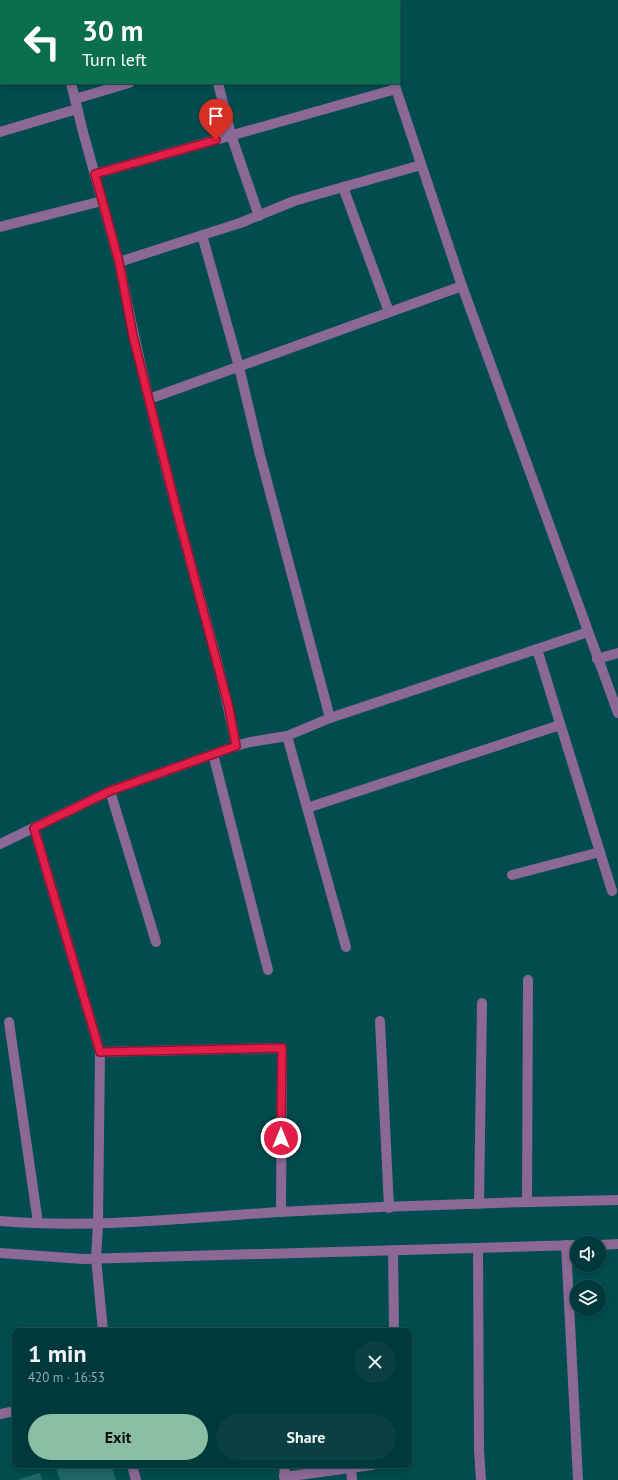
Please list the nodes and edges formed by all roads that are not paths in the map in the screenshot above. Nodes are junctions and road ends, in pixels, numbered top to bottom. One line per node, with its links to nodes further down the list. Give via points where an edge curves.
1 (71, 84): 5 (street)
2 (126, 84): 5 (street)
3 (218, 84): 7 (street)
4 (395, 86): 7 (street); 8 (street)
5 (76, 104): 6 (street); 9 (street)
6 (0, 132)
7 (231, 136): 9 (street); 12 (street)
8 (422, 165): 10 (street); 16 (street)
9 (95, 174): 11 (street)
10 (343, 187): 12 (street, via 294,201); 17 (street)
11 (102, 201): 13 (street); 15 (street)
12 (260, 216): 14 (street)
13 (0, 227)
14 (202, 235): 15 (street); 18 (street)
15 (119, 262): 19 (street, via 133,336)
16 (462, 286): 17 (street); 20 (street)
17 (389, 312): 18 (street)
18 (239, 367): 19 (street); 25 (street)
19 (149, 399): 28 (street, via 229,708)
20 (588, 632): 21 (street); 23 (street)
21 (536, 649): 25 (street); 26 (street)
22 (618, 653): 23 (street)
23 (597, 659): 24 (street)
24 (618, 713)
25 (330, 718): 27 (street)
26 (560, 725): 31 (street); 34 (street)
27 (287, 736): 28 (street); 31 (street)
28 (236, 746): 29 (street)
29 (213, 754): 30 (street); 39 (street)
30 (110, 791): 32 (street); 37 (street)
31 (307, 808): 38 (street)
32 (34, 828): 33 (street); 44 (street)
33 (0, 844)
34 (600, 852): 35 (street); 36 (street)
35 (512, 875)
36 (612, 891)
37 (156, 942)
38 (346, 947)
39 (268, 970)
40 (528, 980): 46 (street)
41 (482, 1002): 47 (street)
42 (380, 1021): 48 (street)
43 (9, 1022): 51 (street)
44 (100, 1052): 49 (street, via 282,1048); 52 (street)
45 (618, 1200): 46 (street)
46 (527, 1202): 47 (street)
47 (479, 1204): 48 (street)
48 (389, 1208): 49 (street)
49 (281, 1212): 52 (street)
50 (0, 1221): 51 (street)
51 (38, 1223): 52 (street)
52 (98, 1224): 60 (street)
53 (618, 1244): 56 (street)
54 (566, 1245): 55 (street); 57 (street); 71 (street)
55 (570, 1245)
56 (606, 1245)
57 (478, 1248): 58 (street); 70 (street, via 478,1450)
58 (394, 1250): 60 (street); 62 (street)
59 (0, 1253): 60 (street)
60 (96, 1258): 61 (street)
61 (103, 1328)
62 (394, 1328)
63 (12, 1412): 64 (street)
64 (0, 1414)
65 (133, 1468): 68 (street)
66 (285, 1468): 67 (street, via 284,1477)
67 (351, 1468): 69 (street)
68 (136, 1480)
69 (352, 1480)
70 (481, 1480)
71 (578, 1480)

